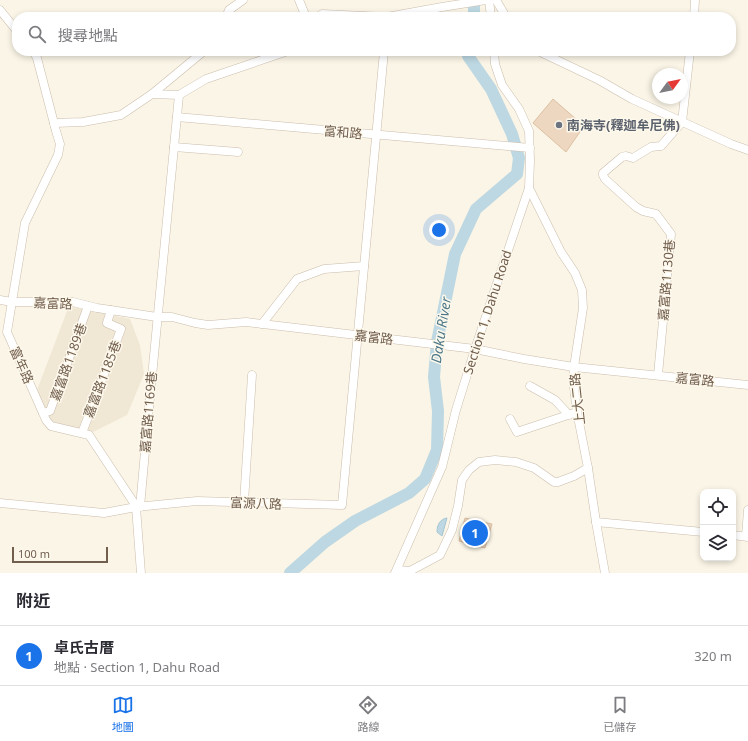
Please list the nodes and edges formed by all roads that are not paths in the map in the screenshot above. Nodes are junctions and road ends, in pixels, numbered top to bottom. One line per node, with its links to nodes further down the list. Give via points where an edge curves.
1 (243, 0): 9 (street)
2 (299, 0): 10 (street)
3 (486, 0): 7 (street)
4 (489, 0): 12 (street)
5 (496, 0): 13 (street)
6 (696, 0): 14 (street)
7 (439, 3): 11 (street)
8 (0, 10): 15 (street)
9 (228, 12)
10 (304, 12)
11 (405, 12)
12 (490, 12)
13 (503, 12)
14 (695, 12)
15 (12, 24)
16 (36, 56): 27 (street, 富年路)
17 (198, 56): 23 (street)
18 (274, 56): 24 (street, via 206,80)
19 (384, 56): 28 (street)
20 (494, 56): 30 (street, Section 1, Dahu Road, via 502,85 519,109 529,131)
21 (549, 56): 26 (street)
22 (689, 56): 26 (street)
23 (152, 94): 24 (street); 27 (street, via 122,115 83,122)
24 (179, 96): 25 (street, 嘉富路1169巷)
25 (177, 118): 28 (street, 富和路); 29 (street, 嘉富路1169巷)
26 (682, 122): 31 (street); 45 (street, 嘉富路1130巷, via 661,146 652,146 633,158 622,157 603,175 636,207 656,214 671,234)
27 (54, 123): 36 (street, 富年路, via 60,144 58,155 25,223)
28 (376, 135): 30 (street, 富和路); 34 (street)
29 (174, 147): 32 (street); 39 (street, 嘉富路1169巷)
30 (527, 148): 33 (street, Section 1, Dahu Road, via 530,161)
31 (748, 150)
32 (238, 152)
33 (529, 188): 42 (street, Section 1, Dahu Road); 43 (street, 上大二路, via 582,290 583,308)
34 (364, 266): 40 (street, via 324,269 297,279); 41 (street)
35 (0, 300): 36 (street, 嘉富路)
36 (12, 302): 37 (street, 嘉富路, via 73,302); 49 (street, 富年路, via 7,332)
37 (88, 306): 38 (street, 嘉富路); 49 (street, 嘉富路1189巷, via 50,411)
38 (111, 310): 39 (street, 嘉富路); 52 (street, 嘉富路1185巷, via 107,323 121,329)
39 (158, 317): 40 (street, 嘉富路, via 172,317 208,325 246,322); 56 (street, 嘉富路1169巷)
40 (262, 324): 41 (street, 嘉富路)
41 (357, 335): 42 (street, 嘉富路); 54 (street, 富源八路, via 342,505)
42 (475, 349): 43 (street, 嘉富路); 62 (street, Section 1, Dahu Road, via 442,467)
43 (574, 367): 45 (street, 嘉富路); 48 (street, 上大二路)
44 (252, 375): 54 (street)
45 (658, 375): 46 (street, 嘉富路)
46 (748, 385)
47 (530, 386): 50 (street, via 555,400)
48 (577, 412): 50 (street); 53 (street, 上大二路)
49 (43, 413): 52 (street, 富年路, via 51,426)
50 (568, 415): 51 (street, via 517,432)
51 (510, 419)
52 (82, 433): 56 (street, 富年路, via 89,435)
53 (588, 468): 58 (street, 上大二路); 62 (street, via 574,476 554,482 534,468 516,462 479,462 462,480 452,530 440,555 410,572)
54 (244, 502): 56 (street, 富源八路, via 197,501)
55 (0, 503): 56 (street, 富源八路, via 104,513)
56 (138, 507): 63 (street, 富年路)
57 (748, 510): 61 (street)
58 (596, 522): 59 (street); 64 (street, 上大二路)
59 (700, 532)
60 (736, 535): 61 (street)
61 (747, 536)
62 (396, 571)
63 (141, 573)
64 (605, 573)

